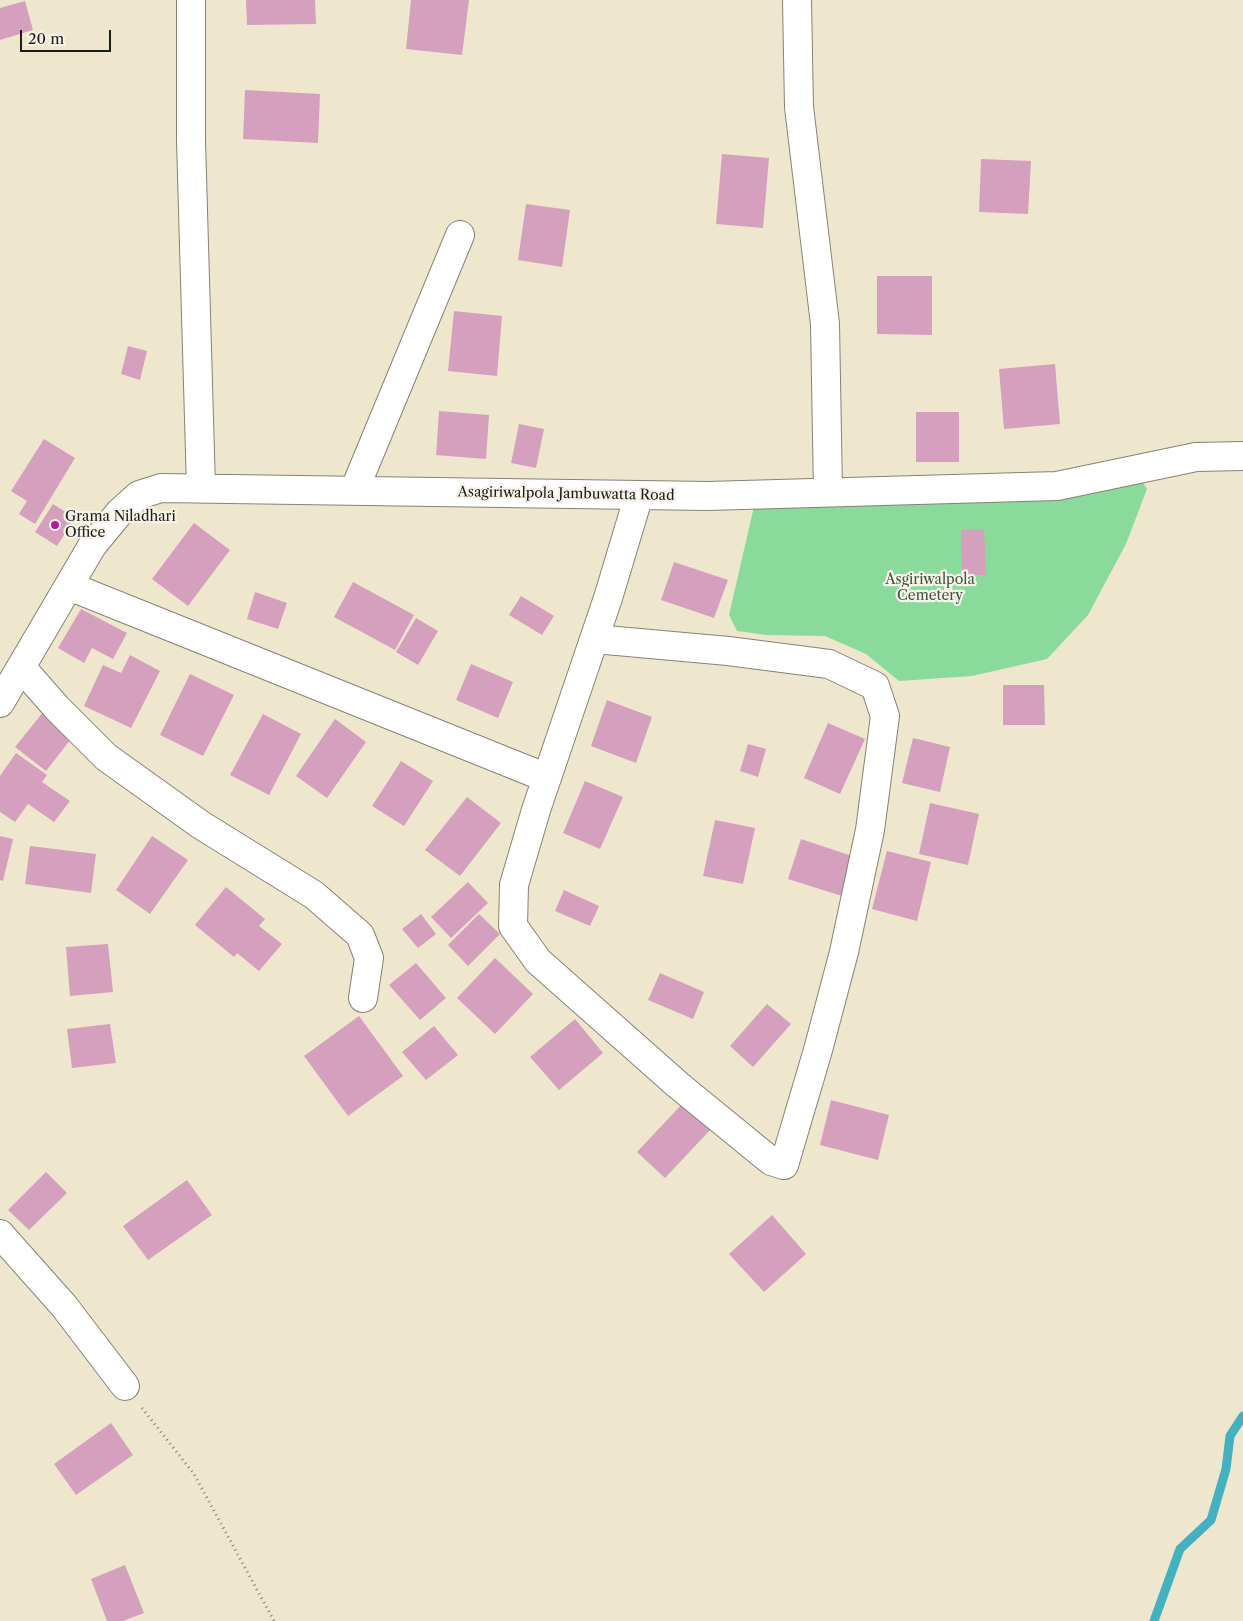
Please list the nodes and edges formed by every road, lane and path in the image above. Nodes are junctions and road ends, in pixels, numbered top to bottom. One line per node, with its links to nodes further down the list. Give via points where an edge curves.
1 (191, 0): 5 (street, via 191,140)
2 (798, 0): 7 (street, via 799,107 825,324)
3 (460, 235): 6 (street)
4 (1243, 456): 7 (street, Asagiriwalpola Jambuwatta Road, via 1196,457 1057,486)
5 (200, 488): 6 (street, Asagiriwalpola Jambuwatta Road); 9 (street, Asagiriwalpola Jambuwatta Road, via 162,488 140,495 92,546)
6 (354, 491): 8 (street, Asagiriwalpola Jambuwatta Road)
7 (828, 492): 8 (street, Asagiriwalpola Jambuwatta Road)
8 (639, 495): 10 (street)
9 (69, 586): 11 (street, Asagiriwalpola Jambuwatta Road); 13 (street)
10 (595, 639): 13 (street); 13 (street, via 829,664 875,686 885,716 870,830 844,952 784,1165 771,1161 670,1079 538,961 513,926 514,885)
11 (21, 667): 12 (street, Asagiriwalpola Jambuwatta Road); 14 (street, via 106,757 201,825 314,895 360,935 369,958)
12 (0, 703)
13 (547, 778)
14 (363, 998)
15 (0, 1234): 16 (street, via 64,1306)
16 (125, 1386): 17 (path, via 194,1474)
17 (274, 1621)

